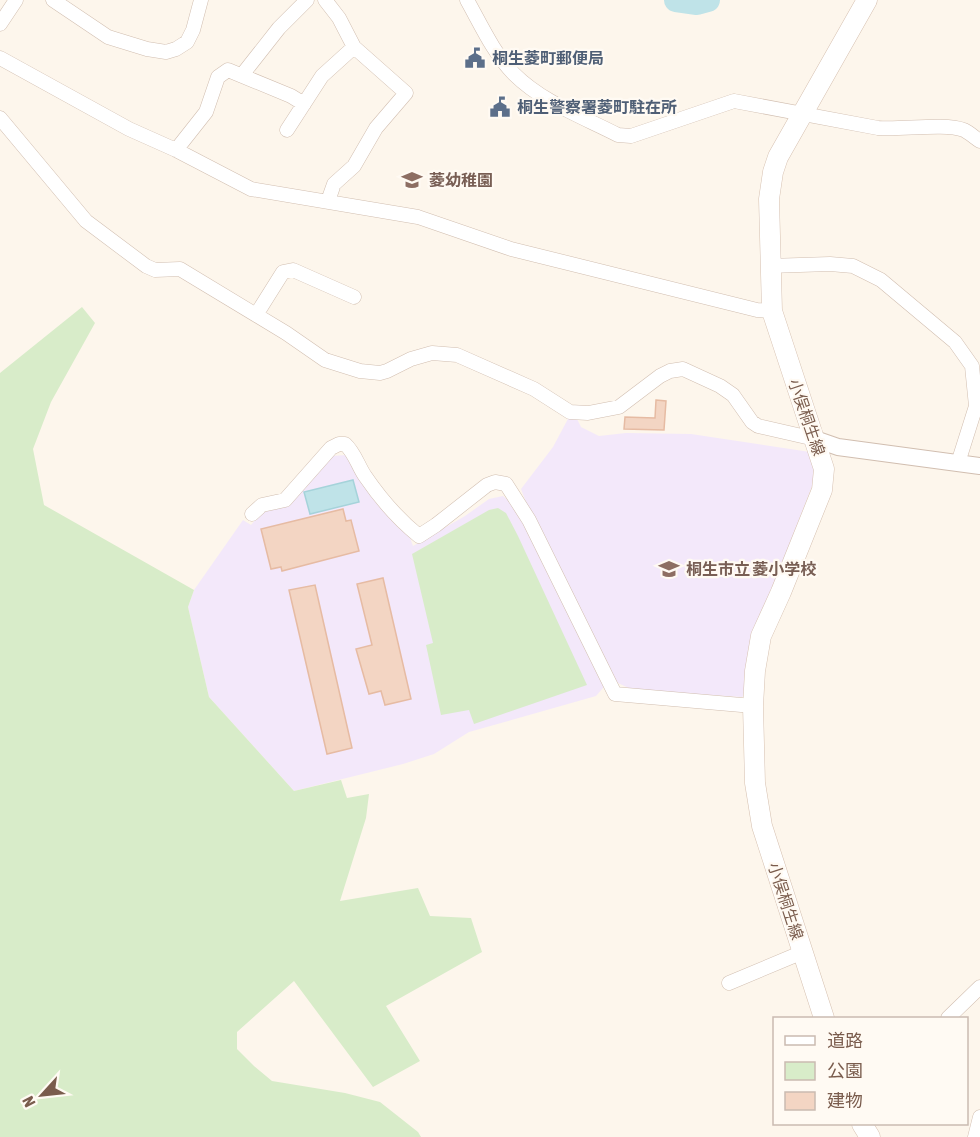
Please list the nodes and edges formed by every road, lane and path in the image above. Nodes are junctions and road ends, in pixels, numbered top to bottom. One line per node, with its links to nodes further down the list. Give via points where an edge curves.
1 (16, 0): 8 (street)
2 (53, 0): 3 (street, via 108,37 166,52 187,42)
3 (201, 0)
4 (307, 0): 11 (street)
5 (325, 0): 9 (street)
6 (467, 0): 13 (street, via 493,48 513,73 548,99 618,135 631,136 734,101)
7 (867, 0): 13 (main road, 小俣桐生線)
8 (0, 24)
9 (354, 48): 12 (street, via 322,76); 18 (street, via 406,93 376,128 354,166 334,184)
10 (0, 58): 17 (street, via 129,129)
11 (242, 75): 12 (street); 17 (street, via 228,70 221,73 206,112)
12 (304, 104): 15 (street)
13 (801, 114): 16 (street, via 897,130 957,128); 19 (main road, 小俣桐生線, via 773,172 769,199)
14 (0, 118): 22 (street, via 86,221 146,266 155,270 180,269)
15 (287, 130)
16 (980, 141)
17 (176, 150): 18 (street, via 251,189)
18 (328, 201): 21 (street, via 418,218 543,258)
19 (770, 266): 21 (main road, 小俣桐生線); 24 (street, via 853,266 881,280 955,342 972,366 976,399)
20 (354, 297): 22 (street, via 287,270)
21 (772, 311): 23 (main road, 小俣桐生線)
22 (256, 315): 23 (street, via 325,360 340,365 380,373 432,352 457,355 534,389 574,412 613,410 660,376 683,369 733,395 758,426)
23 (815, 439): 24 (street, via 838,447); 27 (main road, 小俣桐生線, via 824,469 822,490 761,636)
24 (958, 463): 25 (street)
25 (980, 466)
26 (252, 514): 27 (street, via 262,505 285,500 339,444 351,450 378,495 419,536 487,484 501,482 529,520 615,694)
27 (753, 706): 28 (main road, 小俣桐生線, via 755,783 762,826)
28 (803, 952): 29 (street); 31 (main road, 小俣桐生線)
29 (729, 984)
30 (980, 987): 32 (street)
31 (824, 1017)
32 (949, 1017)
33 (980, 1117): 34 (street)
34 (975, 1137)

